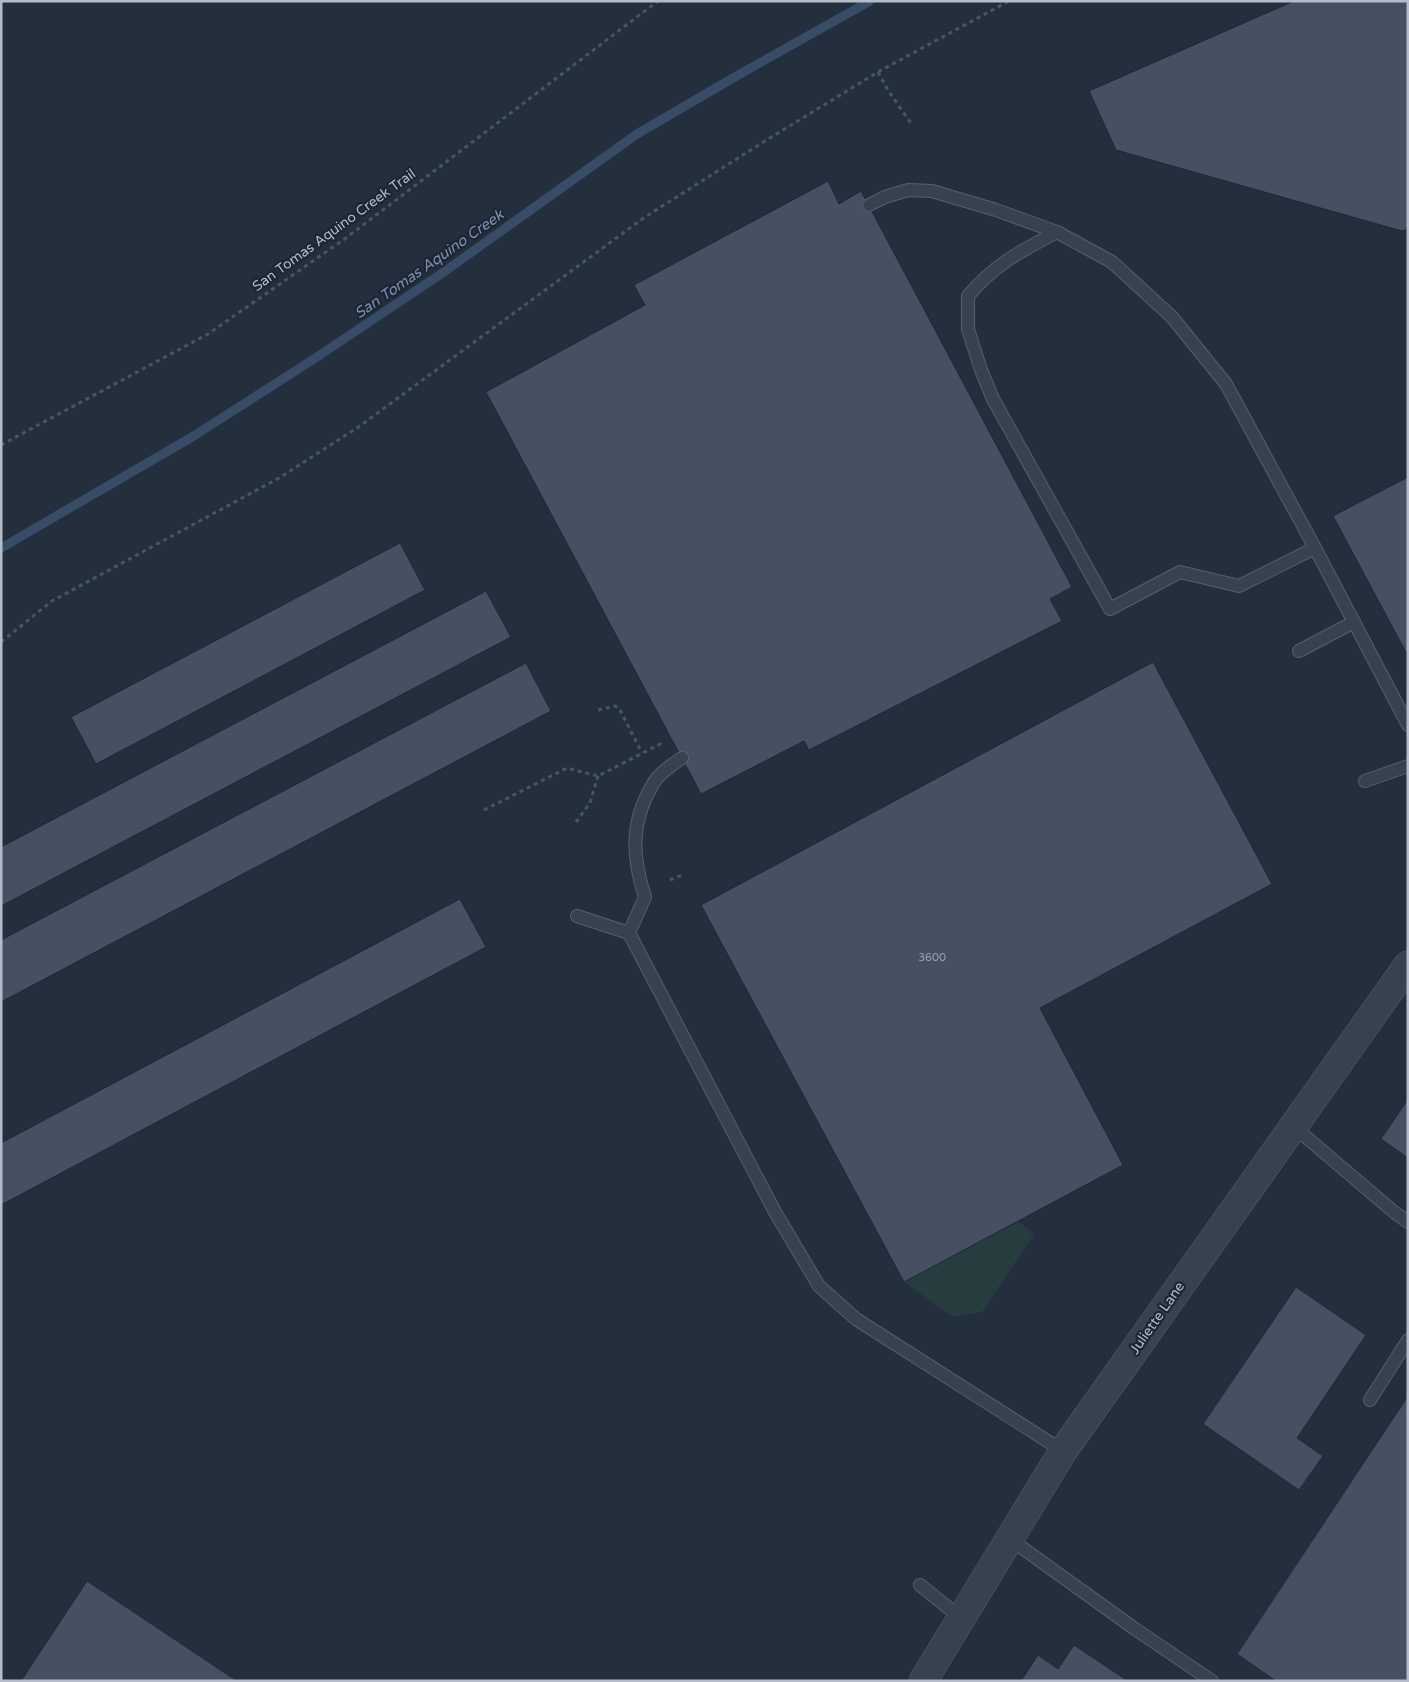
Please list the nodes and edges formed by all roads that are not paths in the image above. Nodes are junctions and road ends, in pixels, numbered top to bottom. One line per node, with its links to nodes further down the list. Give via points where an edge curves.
1 (869, 205): 2 (lane, via 884,196 908,190 932,191)
2 (1057, 232): 3 (lane, via 1112,262 1172,317 1226,384); 3 (lane, via 998,265 980,281 968,296 968,328 993,399 1110,609 1180,572 1239,586)
3 (1315, 548): 4 (lane)
4 (1354, 622): 5 (lane); 6 (lane)
5 (1299, 651)
6 (1408, 725)
7 (682, 758): 11 (lane, via 653,783 637,821 634,853 645,897)
8 (1408, 766): 9 (lane)
9 (1365, 781)
10 (577, 916): 11 (lane)
11 (629, 933): 17 (lane, via 775,1212 820,1286 856,1319)
12 (1408, 965): 13 (street, Juliette Lane)
13 (1293, 1126): 14 (lane); 17 (street, Juliette Lane)
14 (1408, 1222)
15 (1408, 1340): 16 (lane)
16 (1370, 1400)
17 (1063, 1452): 18 (street, Juliette Lane)
18 (1010, 1539): 20 (street, Juliette Lane); 22 (lane)
19 (920, 1585): 20 (lane)
20 (961, 1618): 21 (street, Juliette Lane)
21 (923, 1681)
22 (1212, 1681)

